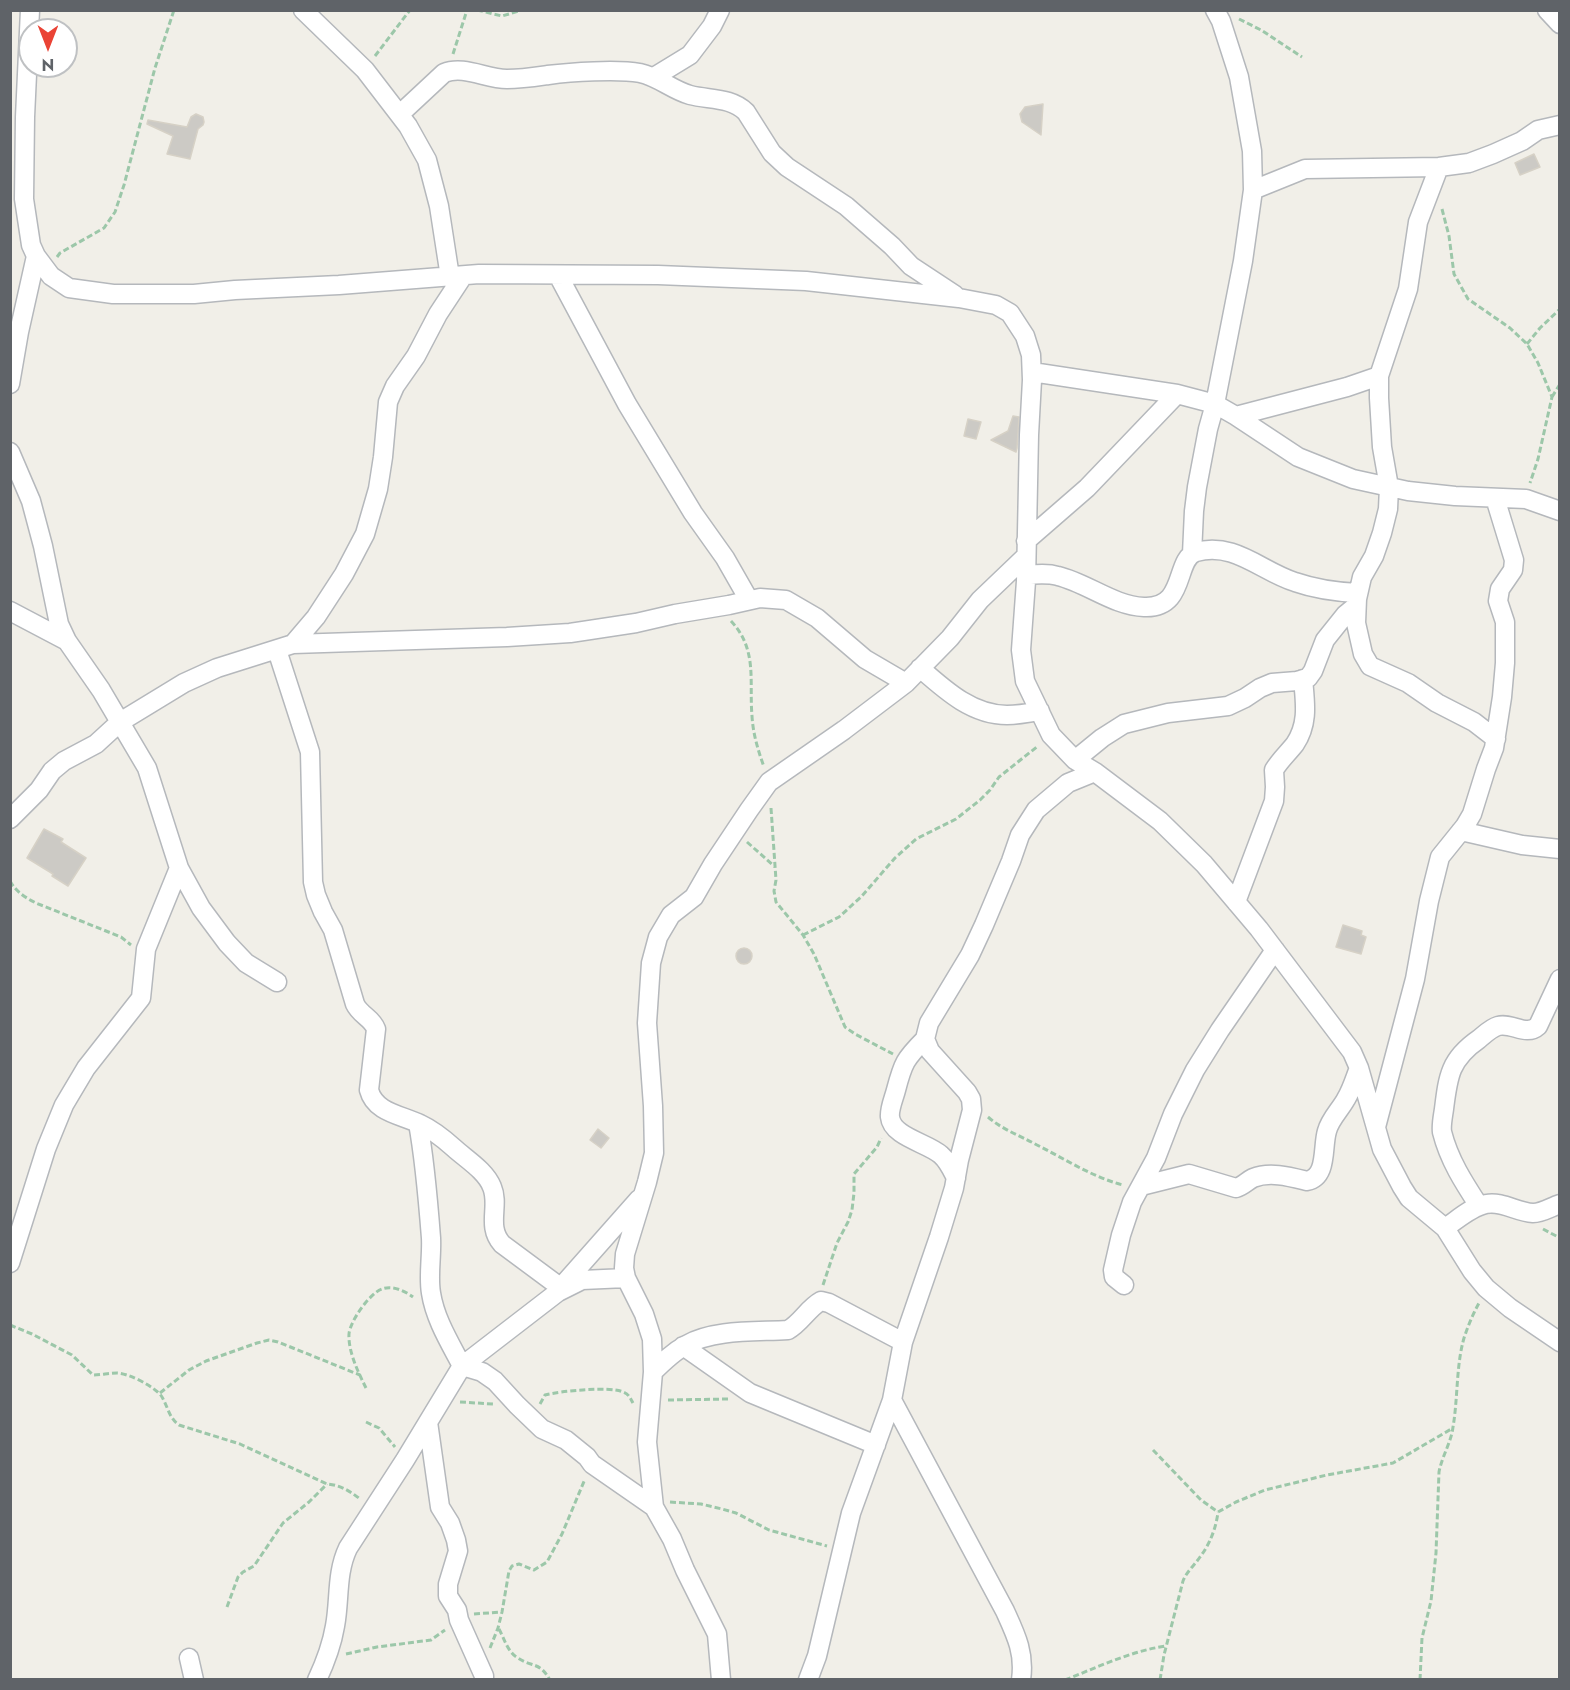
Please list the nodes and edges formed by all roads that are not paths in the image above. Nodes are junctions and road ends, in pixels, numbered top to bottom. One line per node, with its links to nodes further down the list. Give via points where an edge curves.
1 (30, 10): 8 (street)
2 (303, 10): 6 (street, via 365,70)
3 (720, 10): 5 (street, via 690,55)
4 (1223, 13): 11 (street, via 1221,21 1239,77 1252,151)
5 (654, 77): 6 (street, via 604,72 503,79 453,70 444,73); 15 (street, via 683,93 741,107 772,153 787,167 846,206 911,266)
6 (399, 114): 14 (street, via 427,160)
7 (1560, 125): 10 (street, via 1538,130 1493,154)
8 (24, 154): 9 (street); 12 (street, via 30,245)
9 (10, 169)
10 (1437, 174): 11 (street, via 1305,169); 17 (street, via 1418,222 1408,290)
11 (1253, 190): 20 (street)
12 (41, 263): 14 (street, via 51,276 69,288 113,294 194,294); 18 (street, via 19,332)
13 (558, 275): 14 (street); 15 (street, via 807,281); 30 (street, via 627,404)
14 (457, 276): 33 (street, via 388,402 378,489 365,534 322,608)
15 (959, 298): 16 (street, via 996,305 1010,313 1026,336)
16 (1032, 372): 19 (street); 26 (street)
17 (1379, 376): 21 (street); 23 (street)
18 (10, 384)
19 (1178, 394): 20 (street); 26 (street)
20 (1215, 405): 21 (street); 27 (street, via 1197,487)
21 (1236, 416): 23 (street, via 1298,457 1353,479)
22 (10, 452): 32 (street, via 31,501 59,624)
23 (1389, 487): 24 (street); 29 (street, via 1382,533 1362,577)
24 (1495, 498): 25 (street, via 1526,499); 39 (street, via 1514,560 1514,570 1500,589 1498,601 1505,626)
25 (1560, 511)
26 (1026, 548): 28 (street); 34 (street)
27 (1192, 554): 28 (street, via 1186,560 1177,589 1167,600 1148,607 1101,594 1058,576); 29 (street, via 1228,552 1294,582)
28 (1026, 575): 37 (street, via 1021,650 1026,681)
29 (1357, 599): 35 (street, via 1325,640 1314,671); 39 (street, via 1356,622 1363,654 1370,666 1408,682)
30 (749, 600): 33 (street, via 570,633); 36 (street, via 786,600 817,618 865,659)
31 (10, 611): 32 (street)
32 (67, 641): 38 (street)
33 (285, 647): 38 (street, via 217,668); 52 (street, via 310,752 316,895 333,930 355,1004 376,1029 369,1090 373,1101 381,1107)
34 (920, 668): 36 (street); 37 (street, via 944,689 988,714)
35 (1303, 679): 40 (street, via 1272,683 1228,706 1168,713 1124,724); 46 (street, via 1304,729 1274,770 1274,801)
36 (906, 683): 56 (street, via 769,782 694,897 671,915 658,937 651,963 647,1023 654,1153)
37 (1040, 711): 40 (street, via 1052,735)
38 (120, 722): 42 (street, via 96,744 52,771); 45 (street, via 147,768)
39 (1496, 739): 43 (street, via 1472,814)
40 (1075, 759): 41 (street)
41 (1095, 772): 46 (street, via 1182,841); 50 (street, via 1068,783 1036,810 1020,834 984,925 928,1023)
42 (10, 819)
43 (1461, 831): 44 (street); 53 (street, via 1440,857 1415,979)
44 (1560, 849)
45 (179, 868): 49 (street, via 201,908 227,943 246,963); 60 (street, via 146,949 141,998 86,1068 64,1105)
46 (1236, 902): 47 (street)
47 (1275, 950): 51 (street, via 1341,1036); 55 (street, via 1195,1070)
48 (1560, 979): 58 (street, via 1534,1030 1499,1026 1470,1045 1455,1061 1447,1084 1441,1130 1456,1171)
49 (277, 982)
50 (925, 1039): 54 (street, via 972,1104); 54 (street, via 905,1060 890,1118 903,1135 941,1155)
51 (1359, 1068): 53 (street); 55 (street, via 1347,1098 1330,1122 1322,1166 1313,1180 1262,1176 1236,1188 1189,1174)
52 (418, 1123): 63 (street, via 446,1141 492,1185 497,1238); 67 (street, via 426,1163 431,1293 436,1314)
53 (1376, 1128): 59 (street, via 1382,1149 1409,1198)
54 (956, 1178): 64 (street)
55 (1141, 1186): 62 (street, via 1121,1235 1113,1270 1114,1277)
56 (644, 1194): 61 (street, via 626,1254); 63 (street)
57 (1560, 1204): 58 (street, via 1533,1213 1494,1203)
58 (1479, 1206): 59 (street)
59 (1445, 1228): 65 (street, via 1486,1288)
60 (10, 1263)
61 (626, 1278): 63 (street, via 582,1280); 68 (street, via 645,1314 652,1339)
62 (1124, 1285)
63 (559, 1290): 67 (street)
64 (903, 1342): 66 (street, via 821,1301 788,1330 719,1334); 69 (street)
65 (1560, 1342)
66 (683, 1347): 68 (street); 71 (street, via 750,1393)
67 (462, 1366): 70 (street); 72 (street, via 495,1381 542,1429 566,1440 592,1464)
68 (653, 1372): 72 (street, via 647,1442)
69 (892, 1400): 71 (street); 79 (street, via 1005,1611 1020,1645)
70 (428, 1422): 74 (street, via 440,1507 450,1523 458,1551 448,1596); 76 (street, via 344,1557 335,1626)
71 (876, 1444): 78 (street, via 851,1513)
72 (654, 1504): 77 (street, via 717,1634)
73 (189, 1658): 75 (street)
74 (484, 1678)
75 (195, 1680)
76 (316, 1680)
77 (721, 1680)
78 (808, 1680)
79 (1021, 1680)

